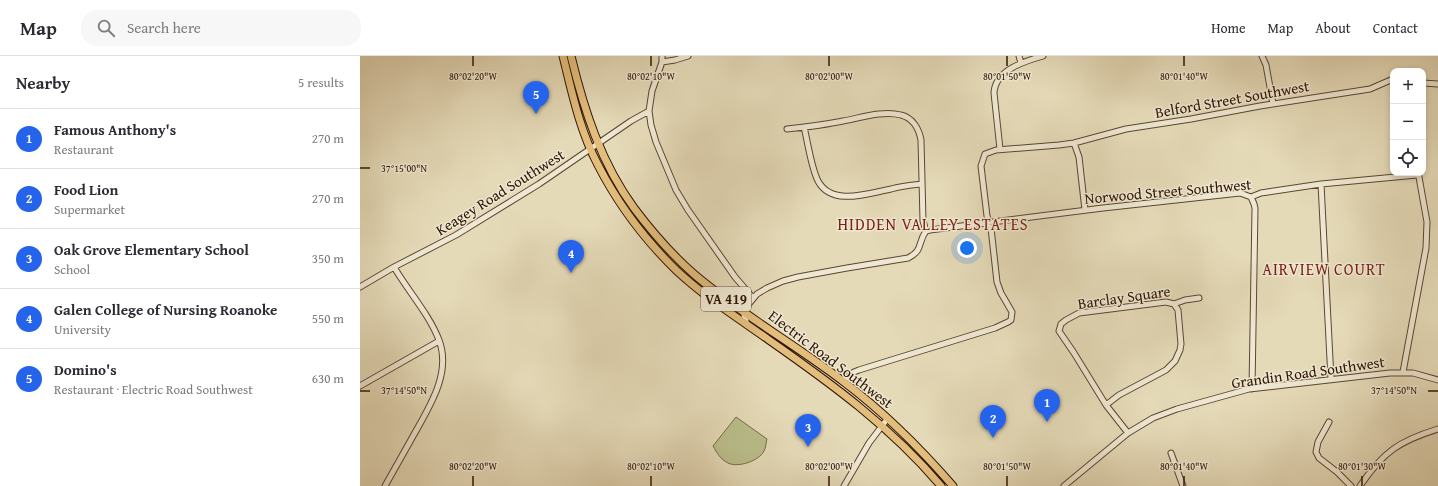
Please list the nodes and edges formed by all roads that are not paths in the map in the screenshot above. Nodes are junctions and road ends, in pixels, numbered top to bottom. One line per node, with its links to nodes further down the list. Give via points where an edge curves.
1 (563, 56): 20 (main road, Electric Road Southwest / VA 419, via 577,111)
2 (571, 56): 18 (main road, Electric Road Southwest / VA 419)
3 (662, 56): 8 (street)
4 (688, 56): 8 (street)
5 (1019, 56): 9 (street)
6 (1044, 56): 9 (street)
7 (1262, 56): 13 (street)
8 (662, 62): 14 (street, via 652,91)
9 (1021, 63): 19 (street, via 1002,76 994,88)
10 (1390, 80): 13 (street, Belford Street Southwest, via 1370,88)
11 (1426, 83): 12 (street)
12 (1438, 84)
13 (1273, 104): 17 (street, Belford Street Southwest, via 1191,120 1126,129)
14 (649, 111): 18 (street, Keagey Road Southwest); 29 (street, via 656,142 680,197 694,220)
15 (804, 127): 16 (street); 21 (street, via 816,176 829,192 857,196); 21 (street, via 888,114 906,117 915,124 920,134)
16 (787, 129)
17 (1074, 143): 19 (street, Belford Street Southwest); 24 (street, via 1079,157)
18 (598, 144): 20 (street, Keagey Road Southwest); 32 (main road, Electric Road Southwest / VA 419, via 624,193 656,236 695,275)
19 (1000, 149): 25 (street, via 988,152 982,161)
20 (591, 150): 27 (street, Keagey Road Southwest, via 456,235); 33 (main road, Electric Road Southwest / VA 419, via 618,199 650,242 678,272)
21 (922, 184): 26 (street, via 923,221)
22 (1321, 184): 23 (street, Norwood Street Southwest, via 1261,193); 35 (street, Norwood Street Southwest, via 1417,175 1419,177 1427,222 1426,248); 36 (street)
23 (1251, 197): 24 (street, Norwood Street Southwest, via 1240,193); 40 (street, via 1254,204)
24 (1085, 210): 25 (street, Norwood Street Southwest)
25 (989, 222): 26 (street, Norwood Street Southwest); 38 (street, via 997,282 1012,314 1011,320 859,370)
26 (926, 231): 29 (street, via 919,250 908,258 798,277 779,282)
27 (394, 267): 28 (street, Keagey Road Southwest); 34 (street, via 428,318)
28 (360, 287)
29 (753, 298): 32 (street)
30 (1199, 298): 31 (street, Barclay Square)
31 (1174, 304): 41 (street, via 1178,310 1181,344 1175,361 1166,370 1119,395); 41 (street, Barclay Square, via 1166,302 1086,312 1073,316 1061,324 1059,331)
32 (743, 311): 33 (street); 38 (main road, Electric Road Southwest / VA 419)
33 (747, 326): 44 (main road, Electric Road Southwest / VA 419, via 839,390)
34 (439, 341): 39 (street); 48 (street, via 442,365 438,384 426,412)
35 (1403, 372): 36 (street, Grandin Road Southwest); 37 (street, Grandin Road Southwest)
36 (1331, 379): 40 (street, Grandin Road Southwest)
37 (1438, 380)
38 (843, 381): 42 (main road, Electric Road Southwest / VA 419)
39 (360, 386)
40 (1252, 389): 46 (street, Grandin Road Southwest, via 1177,409 1153,418)
41 (1106, 405): 46 (street)
42 (888, 418): 44 (street); 51 (main road, Electric Road Southwest / VA 419, via 911,439)
43 (1328, 422): 54 (street, via 1316,452 1319,458)
44 (882, 425): 49 (street); 50 (main road, Electric Road Southwest / VA 419)
45 (1438, 429): 55 (street, via 1393,447)
46 (1128, 433): 52 (street, Grandin Road Southwest)
47 (1171, 453): 53 (street)
48 (385, 486)
49 (844, 486)
50 (941, 486)
51 (953, 486)
52 (1064, 486)
53 (1183, 486)
54 (1351, 486)
55 (1360, 486)

